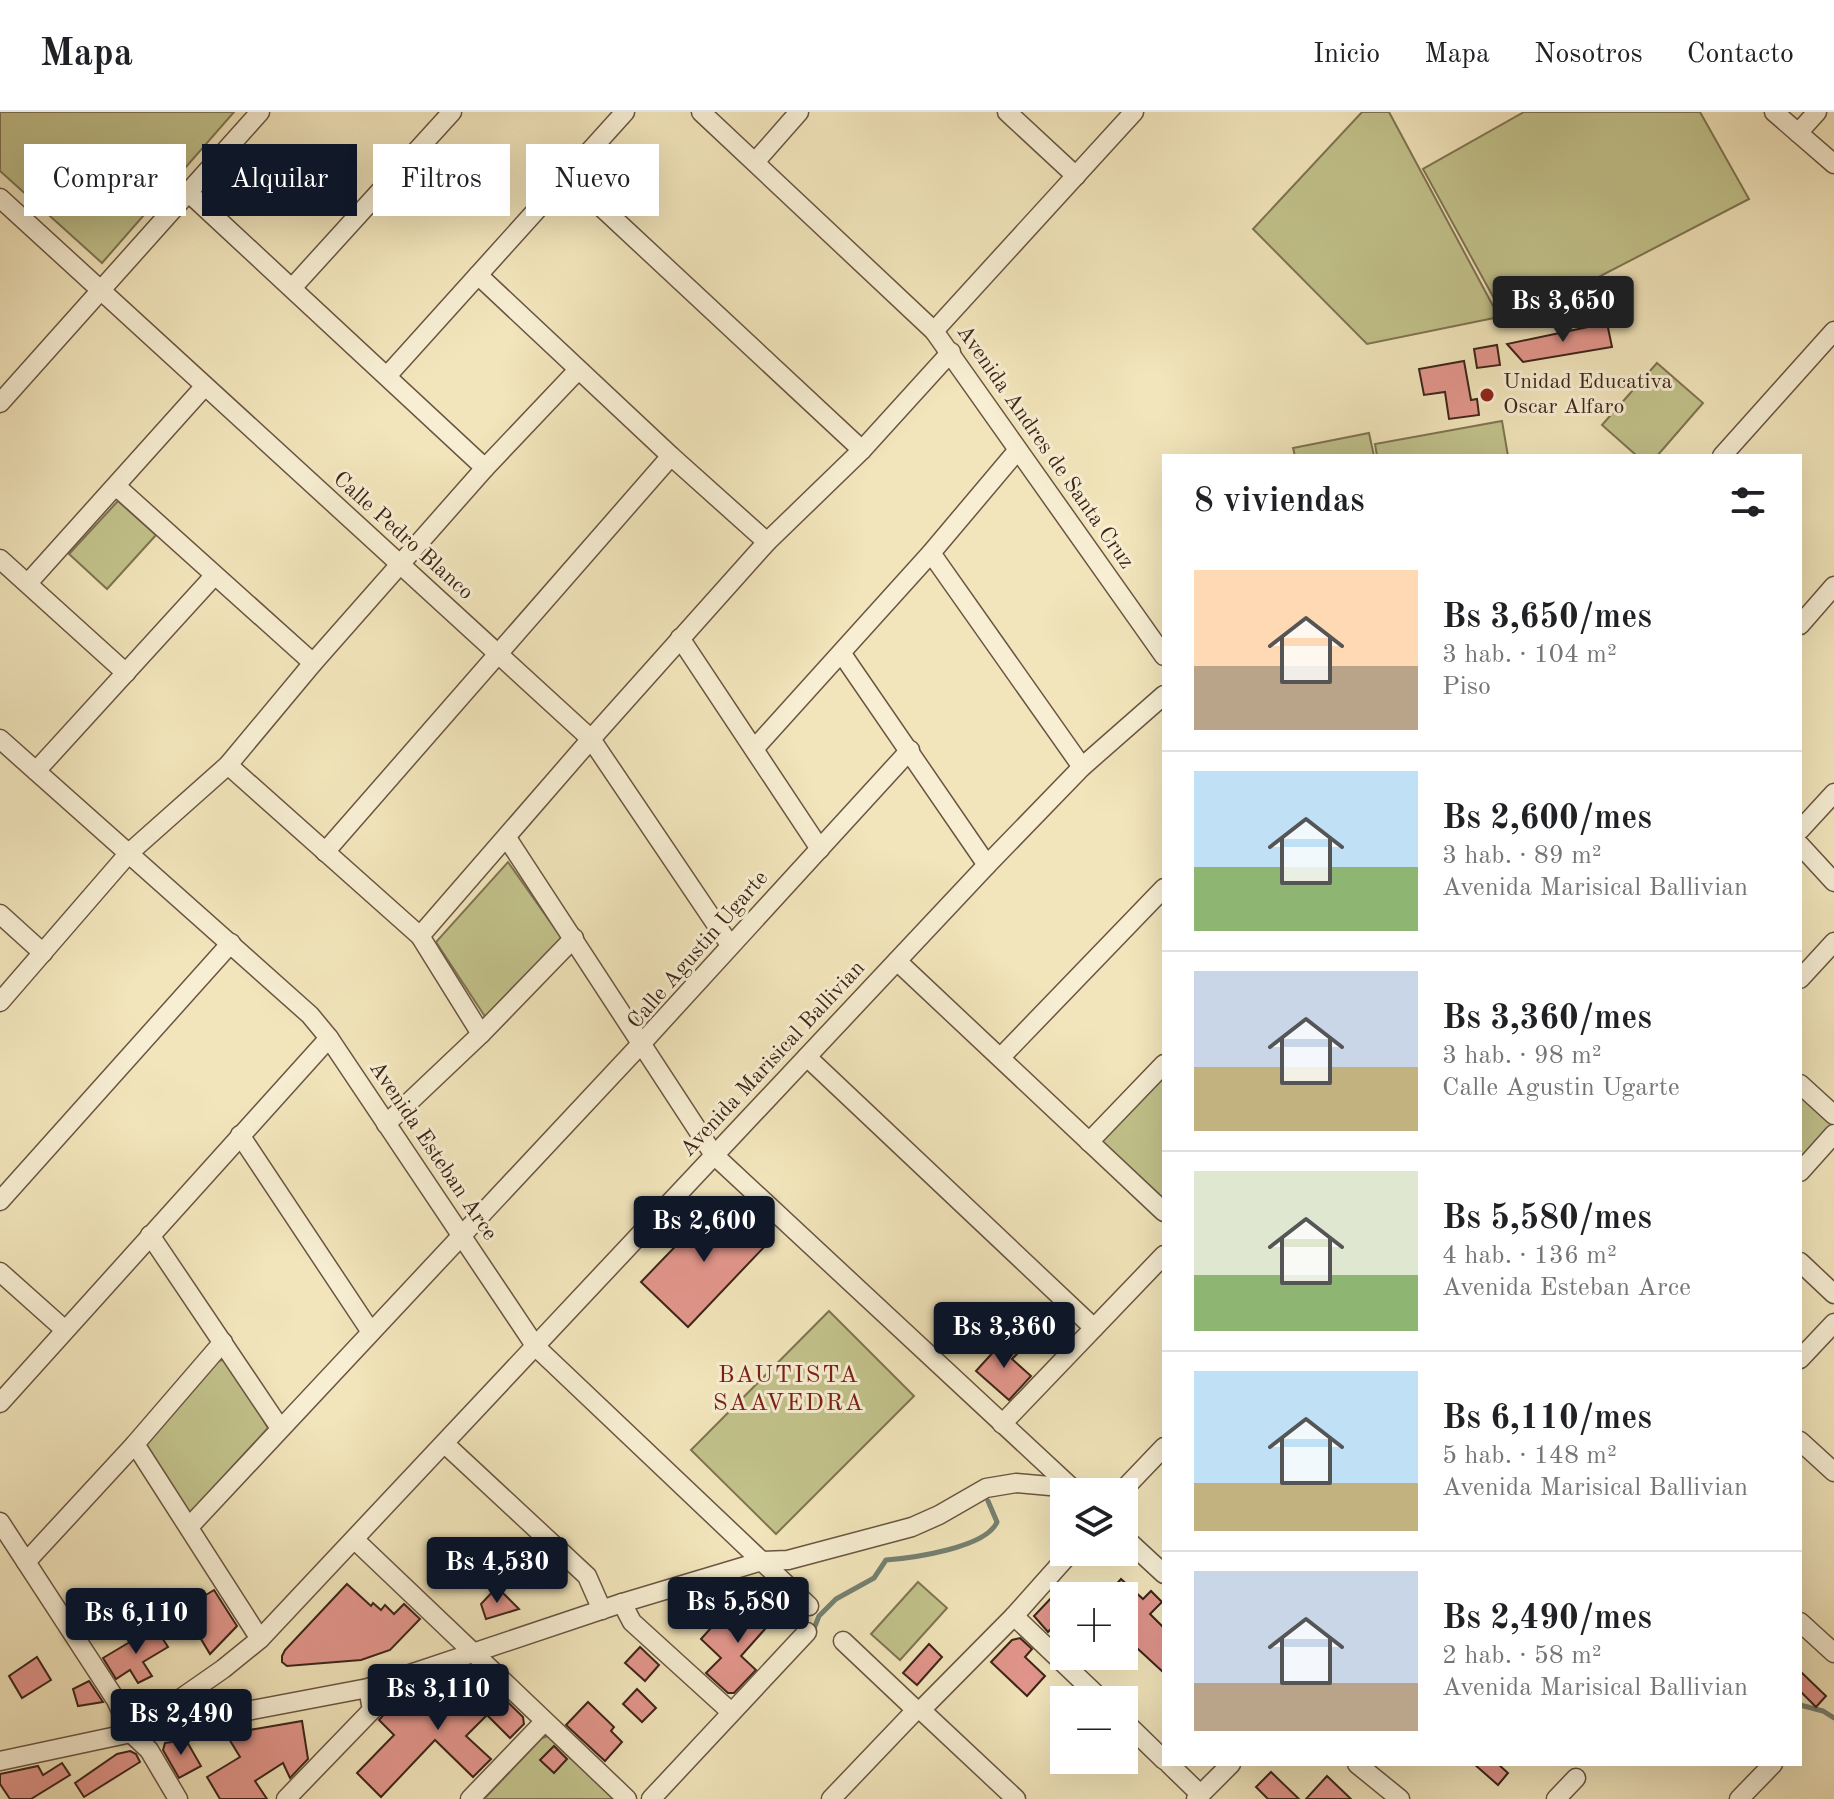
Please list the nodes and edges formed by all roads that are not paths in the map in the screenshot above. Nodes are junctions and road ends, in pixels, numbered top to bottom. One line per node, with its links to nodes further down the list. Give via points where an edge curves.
1 (260, 112): 15 (street)
2 (452, 112): 20 (street)
3 (625, 112): 11 (street)
4 (701, 112): 12 (street, Avenida Andres de Santa Cruz)
5 (799, 112): 12 (street)
6 (1007, 112): 14 (street)
7 (1134, 112): 14 (street)
8 (1774, 112): 10 (street)
9 (1817, 112): 10 (street)
10 (1798, 133): 13 (street)
11 (596, 144)
12 (755, 162): 22 (street, Avenida Andres de Santa Cruz)
13 (1834, 164)
14 (1076, 176): 22 (street)
15 (189, 193): 20 (street); 21 (street)
16 (1, 201): 21 (street, Calle Pedro Blanco)
17 (532, 216): 19 (street)
18 (611, 216): 30 (street)
19 (478, 275): 26 (street); 27 (street)
20 (292, 288): 27 (street)
21 (100, 291): 28 (street, Calle Pedro Blanco); 29 (street)
22 (934, 331): 24 (street, Avenida Andres de Santa Cruz)
23 (1834, 331): 25 (street)
24 (951, 352): 30 (street); 31 (street, Avenida Andres de Santa Cruz)
25 (1827, 352): 32 (street)
26 (578, 370): 33 (street); 34 (street)
27 (387, 376): 34 (street)
28 (204, 387): 35 (street); 39 (street, Calle Pedro Blanco)
29 (0, 403)
30 (862, 450): 36 (street)
31 (1017, 451): 37 (street); 45 (street, Avenida Andres de Santa Cruz)
32 (1724, 454)
33 (671, 456): 36 (street); 47 (street)
34 (485, 468): 39 (street)
35 (116, 486): 40 (street); 41 (street)
36 (767, 542): 44 (street)
37 (931, 553): 46 (street); 56 (street)
38 (0, 559): 41 (street)
39 (400, 566): 47 (street, Calle Pedro Blanco); 48 (street)
40 (214, 576): 48 (street); 49 (street)
41 (28, 583): 49 (street)
42 (1834, 586): 43 (street)
43 (1802, 623)
44 (680, 638): 52 (street); 53 (street)
45 (1162, 653)
46 (842, 654): 53 (street); 54 (street)
47 (499, 655): 52 (street, Calle Pedro Blanco); 63 (street)
48 (313, 663): 55 (street)
49 (126, 673): 57 (street)
50 (1162, 697): 56 (street, Avenida Marisical Ballivian)
51 (0, 739): 57 (street, Avenida Esteban Arce)
52 (591, 739): 60 (street); 73 (street, Calle Pedro Blanco)
53 (754, 749): 62 (street)
54 (910, 750): 62 (street, Calle Agustin Ugarte); 65 (street)
55 (228, 765): 63 (street); 64 (street)
56 (1082, 767): 65 (street, Avenida Marisical Ballivian)
57 (36, 771): 64 (street, Avenida Esteban Arce)
58 (1834, 793): 59 (street)
59 (1802, 828)
60 (507, 838): 69 (street); 70 (street)
61 (1802, 847): 66 (street)
62 (820, 849): 73 (street, Calle Agustin Ugarte)
63 (325, 852): 69 (street)
64 (129, 853): 72 (street, Avenida Esteban Arce); 74 (street)
65 (987, 865): 75 (street, Avenida Marisical Ballivian)
66 (1834, 882)
67 (1162, 890): 82 (street)
68 (0, 914): 74 (street)
69 (420, 936): 78 (street)
70 (574, 938): 78 (street); 80 (street)
71 (1834, 942): 76 (street)
72 (231, 943): 79 (street, Avenida Esteban Arce); 92 (street)
73 (730, 945): 80 (street, Calle Agustin Ugarte)
74 (43, 953): 77 (street)
75 (897, 961): 81 (street, Avenida Marisical Ballivian); 82 (street)
76 (1802, 977)
77 (0, 1002)
78 (481, 1034): 86 (street)
79 (329, 1038): 86 (street, Avenida Esteban Arce); 88 (street)
80 (641, 1044): 90 (street, Calle Agustin Ugarte); 95 (street)
81 (807, 1057): 90 (street, Avenida Marisical Ballivian); 101 (street)
82 (1001, 1057): 89 (street)
83 (1162, 1066): 89 (street)
84 (1802, 1086): 85 (street)
85 (1834, 1115)
86 (386, 1124): 95 (street, Avenida Esteban Arce)
87 (1834, 1134): 91 (street)
88 (240, 1135): 94 (street); 103 (street)
89 (1089, 1142): 93 (street)
90 (714, 1155): 105 (street, Avenida Marisical Ballivian); 108 (street, Calle Agustin Ugarte)
91 (1802, 1170)
92 (0, 1201)
93 (1162, 1210)
94 (150, 1235): 102 (street); 104 (street)
95 (460, 1237): 103 (street); 105 (street, Avenida Esteban Arce)
96 (1162, 1257): 101 (street)
97 (1802, 1264): 99 (street)
98 (0, 1272): 102 (street)
99 (1834, 1294)
100 (1834, 1323): 106 (street)
101 (1094, 1328): 108 (street)
102 (65, 1330): 107 (street)
103 (371, 1332): 109 (street)
104 (223, 1342): 109 (street); 111 (street)
105 (536, 1347): 112 (street, Avenida Marisical Ballivian); 122 (street, Avenida Esteban Arce)
106 (1802, 1357)
107 (0, 1403)
108 (1002, 1424): 115 (street, Calle Agustin Ugarte)
109 (280, 1428): 119 (street)
110 (1802, 1443): 114 (street)
111 (135, 1444): 119 (street); 123 (street)
112 (445, 1444): 120 (street, Avenida Marisical Ballivian); 128 (street, via 587,1576)
113 (1162, 1449): 116 (street)
114 (1834, 1472)
115 (1061, 1478)
116 (1134, 1478)
117 (1050, 1487): 122 (street, via 1016,1483 986,1488 912,1527 788,1560)
118 (0, 1522): 123 (street)
119 (189, 1527): 132 (street)
120 (355, 1540): 132 (street, Avenida Marisical Ballivian); 134 (street)
121 (1138, 1550): 125 (street)
122 (762, 1561): 126 (street); 127 (street, Avenida Esteban Arce)
123 (26, 1562): 141 (street, via 116,1700)
124 (1059, 1566): 129 (street)
125 (1162, 1572)
126 (622, 1603): 128 (street); 139 (street, via 632,1622)
127 (809, 1606)
128 (602, 1610): 134 (street)
129 (1014, 1616): 136 (street); 138 (street)
130 (1802, 1624): 135 (street)
131 (807, 1632): 139 (street)
132 (260, 1639): 141 (street, Avenida Marisical Ballivian)
133 (843, 1641): 138 (street)
134 (474, 1652): 137 (street); 140 (street)
135 (1834, 1653)
136 (1087, 1686)
137 (368, 1688): 141 (street); 153 (street, via 372,1710)
138 (918, 1710): 157 (street); 158 (street)
139 (731, 1712): 156 (street)
140 (544, 1722): 154 (street); 155 (street)
141 (131, 1733): 144 (street); 152 (street, via 149,1750)
142 (1138, 1735): 143 (street)
143 (1162, 1758)
144 (0, 1761)
145 (1171, 1766): 151 (street)
146 (1229, 1766): 151 (street)
147 (1359, 1766): 150 (street)
148 (1771, 1766): 160 (street)
149 (1576, 1778): 159 (street)
150 (1388, 1796)
151 (1198, 1797)
152 (178, 1799)
153 (286, 1799)
154 (470, 1799)
155 (627, 1799)
156 (651, 1799)
157 (831, 1799)
158 (1016, 1799)
159 (1556, 1799)
160 (1739, 1799)

